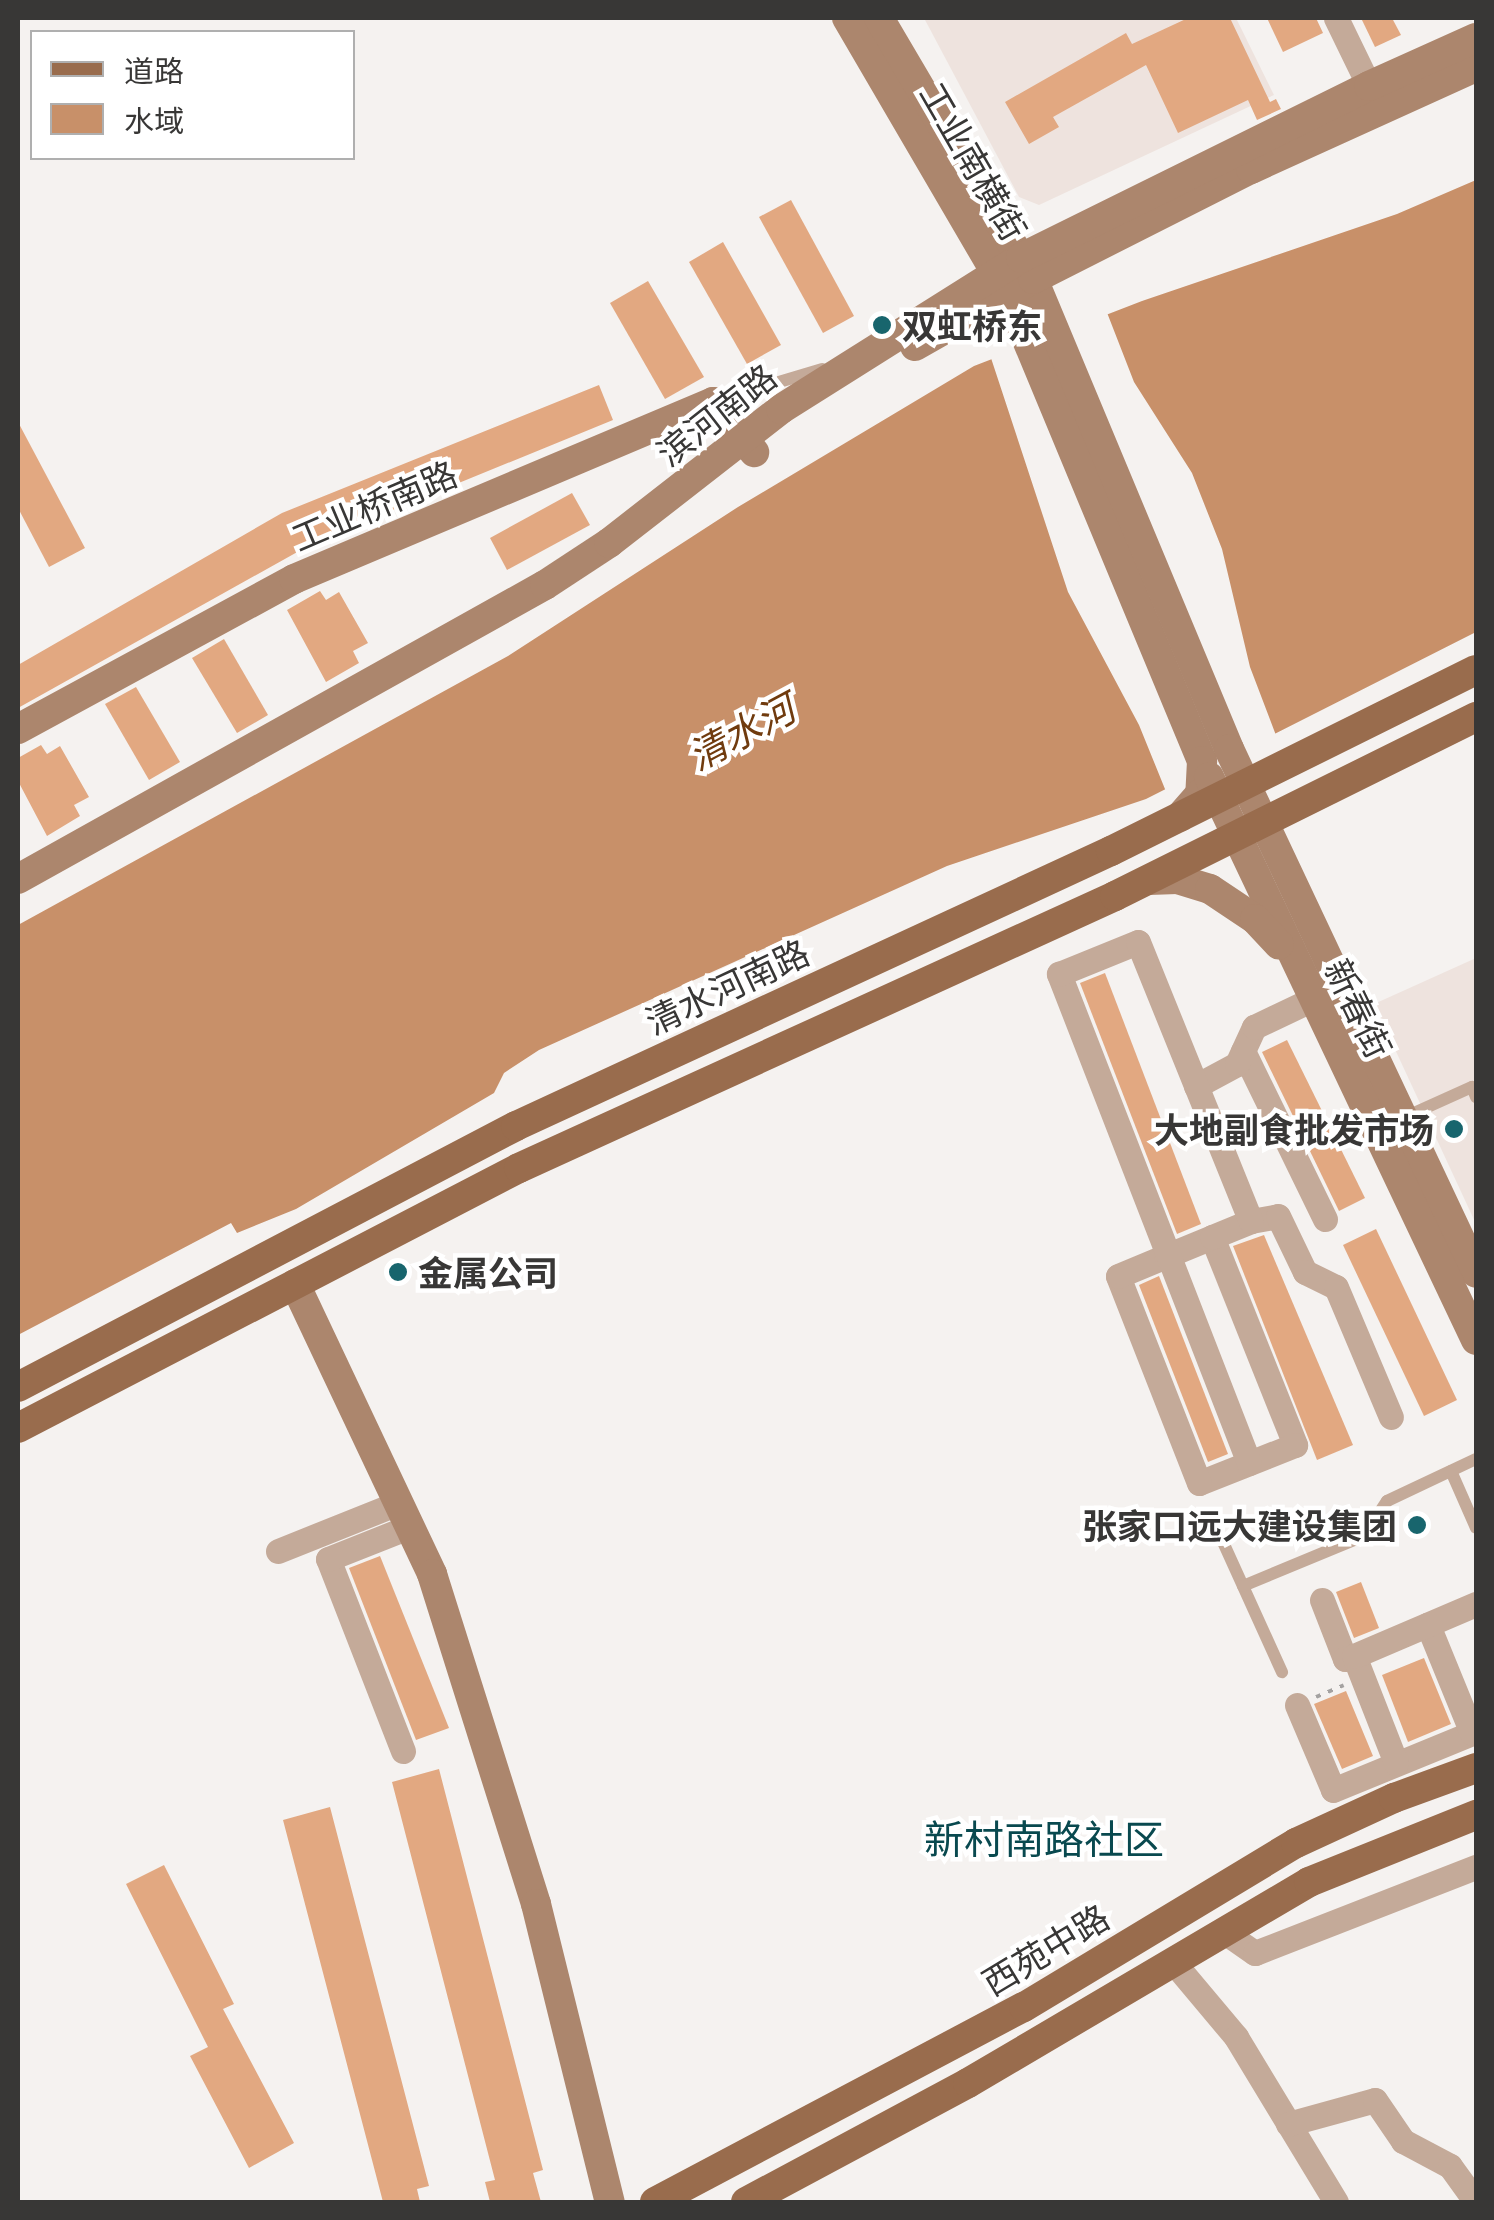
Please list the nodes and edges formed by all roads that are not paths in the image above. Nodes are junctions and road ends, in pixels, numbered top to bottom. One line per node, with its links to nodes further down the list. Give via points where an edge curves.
1 (848, 18): 7 (main road, 工业南横街)
2 (879, 18): 7 (main road, 工业南横街)
3 (1336, 18): 6 (street)
4 (1476, 38): 6 (main road, 滨河南路)
5 (1476, 66): 6 (main road, 滨河南路)
6 (1374, 98): 7 (main road, 滨河南路)
7 (1014, 276): 8 (main road, 滨河南路); 10 (main road, 滨河南路); 14 (main road, 工业南横街)
8 (866, 353): 9 (lane); 10 (main road, 滨河南路)
9 (713, 402): 10 (main road); 13 (main road, 工业桥南路, via 294,579)
10 (749, 445): 22 (main road, 滨河南路, via 545,584); 24 (main road, 滨河南路, via 654,529 514,618)
11 (1476, 670): 15 (main road, 清水河南路)
12 (1476, 717): 17 (main road)
13 (18, 729)
14 (1216, 755): 15 (main road); 16 (main road, 新春街); 18 (main road, via 1200,794)
15 (1281, 766): 16 (main road, 清水河南路)
16 (1232, 791): 18 (main road, 清水河南路); 19 (main road, 新春街); 20 (main road, 新春街)
17 (1323, 793): 19 (main road); 21 (main road, via 1295,826)
18 (1180, 817): 38 (main road, 清水河南路, via 516,1126)
19 (1264, 822): 20 (main road); 21 (main road, 新春街)
20 (1236, 836): 23 (main road); 25 (main road, 新春街)
21 (1288, 872): 30 (main road, 新春街)
22 (18, 879)
23 (1148, 880): 25 (main road, via 1177,879 1234,903); 36 (main road, via 632,1114)
24 (18, 894)
25 (1296, 962): 26 (main road, 新春街)
26 (1313, 998): 27 (street, via 1254,1027); 37 (main road, 新春街)
27 (1243, 1051): 28 (street, via 1237,1064); 31 (street)
28 (1196, 1086): 32 (street); 34 (street, via 1138,942 1060,974)
29 (1476, 1098): 30 (lane, via 1472,1087)
30 (1404, 1118): 35 (main road, 新春街)
31 (1325, 1218)
32 (1251, 1221): 33 (street); 39 (street, via 1278,1216 1306,1272 1336,1287)
33 (1212, 1237): 34 (street); 42 (street, via 1296,1445)
34 (1166, 1256): 42 (street); 42 (street, via 1118,1276 1199,1483)
35 (1476, 1273)
36 (295, 1284): 40 (main road); 44 (main road)
37 (1476, 1340)
38 (18, 1387)
39 (1391, 1417)
40 (18, 1428)
41 (1476, 1459): 43 (lane)
42 (1249, 1464)
43 (1452, 1471): 45 (lane); 48 (lane, via 1388,1501 1364,1536)
44 (404, 1515): 47 (street); 55 (street, via 328,1558); 63 (main road, via 432,1574 536,1904)
45 (1476, 1528)
46 (1223, 1542): 48 (lane)
47 (278, 1551)
48 (1243, 1586): 53 (lane)
49 (1322, 1600): 52 (street, via 1345,1659)
50 (1476, 1604): 51 (street)
51 (1428, 1624): 52 (street); 56 (street, via 1472,1734)
52 (1354, 1656): 56 (street)
53 (1282, 1672)
54 (1298, 1704): 56 (street, via 1333,1790)
55 (402, 1751)
56 (1396, 1763)
57 (1476, 1768): 64 (main road, 西苑中路, via 1296,1843 1024,2007)
58 (1476, 1814): 60 (main road, via 1310,1882)
59 (1476, 1867): 60 (street, via 1255,1953)
60 (1226, 1932): 61 (main road)
61 (1174, 1963): 62 (street, via 1236,2037); 65 (main road, via 968,2084)
62 (1288, 2124): 66 (street); 67 (street, via 1375,2100 1403,2141 1450,2166)
63 (610, 2202)
64 (655, 2202)
65 (746, 2202)
66 (1336, 2202)
67 (1476, 2202)

